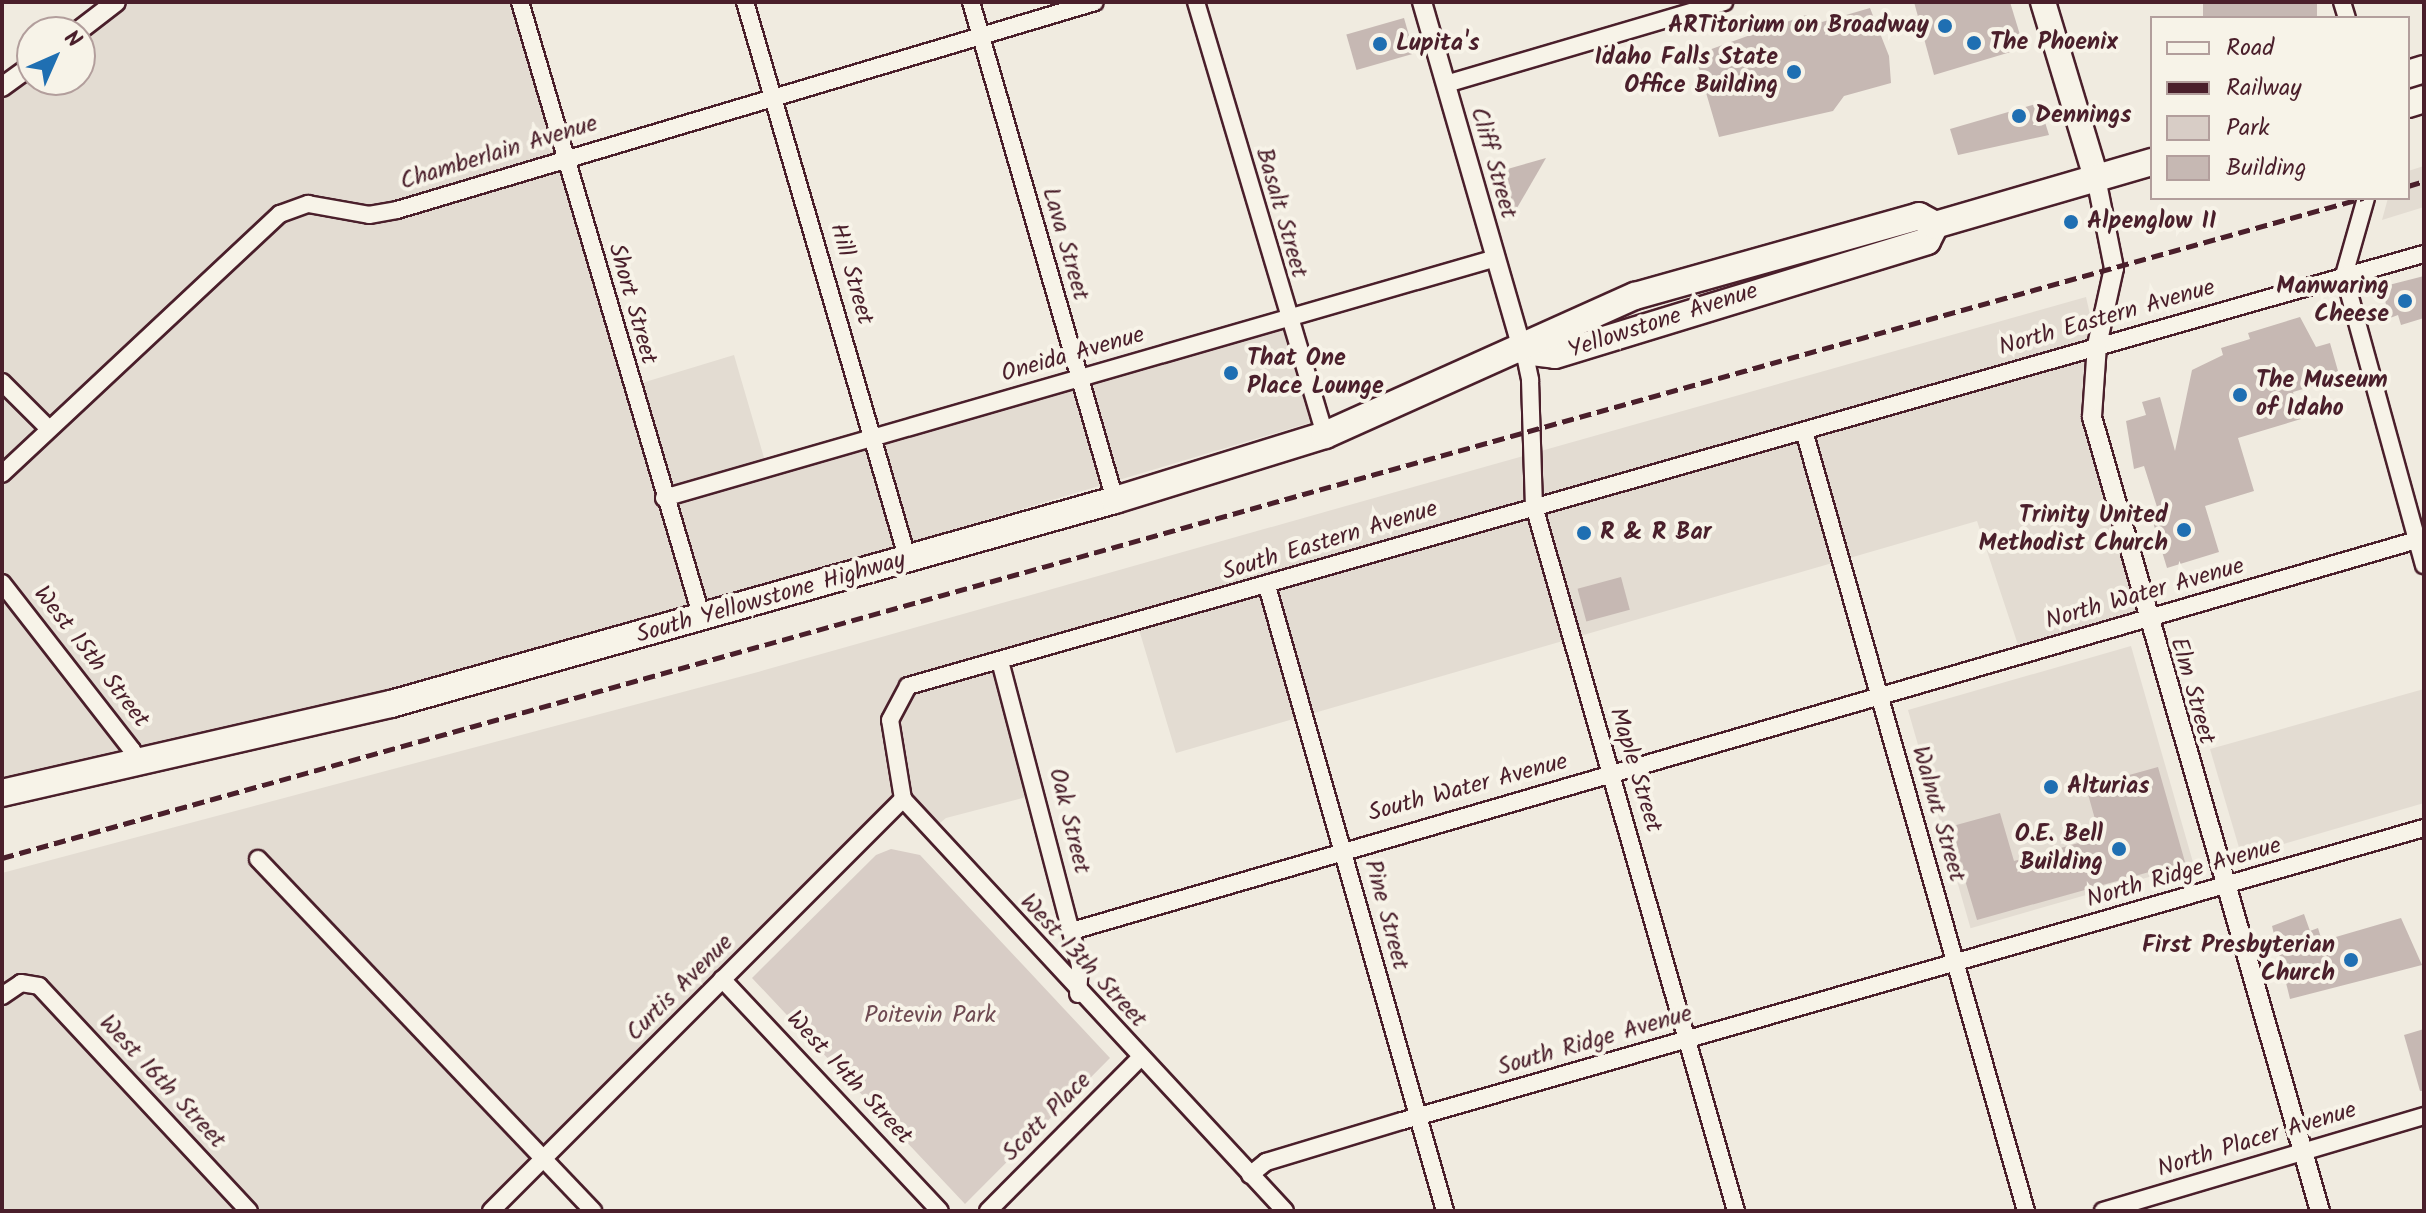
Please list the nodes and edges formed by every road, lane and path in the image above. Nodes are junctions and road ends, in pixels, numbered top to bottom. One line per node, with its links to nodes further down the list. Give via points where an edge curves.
1 (116, 2): 10 (street)
2 (520, 2): 14 (street, Short Street)
3 (745, 2): 13 (street, Hill Street)
4 (971, 2): 11 (street, Lava Street)
5 (1095, 2): 11 (street, Chamberlain Avenue)
6 (1196, 2): 21 (street, Basalt Street)
7 (1422, 2): 12 (street, Cliff Street)
8 (1724, 2): 12 (street)
9 (2043, 2): 16 (main road)
10 (96, 17)
11 (980, 35): 13 (street, Chamberlain Avenue); 24 (street, Lava Street)
12 (1446, 84): 19 (street, Cliff Street)
13 (774, 95): 14 (street, Chamberlain Avenue); 29 (street, Hill Street)
14 (564, 157): 26 (street, Chamberlain Avenue, via 397,210 369,215 308,204 280,214); 31 (street, Short Street)
15 (2150, 163): 16 (highway, Yellowstone Avenue)
16 (2096, 178): 22 (highway, Yellowstone Avenue, via 1935,225 1919,216 1635,296); 23 (street, Elm Street, via 2114,268)
17 (2365, 200): 20 (street)
18 (2424, 254): 20 (street, North Eastern Avenue)
19 (1496, 258): 21 (street, Oneida Avenue); 22 (street, Cliff Street)
20 (2344, 275): 23 (street, North Eastern Avenue); 34 (street)
21 (1287, 319): 24 (street, Oneida Avenue); 28 (street, Basalt Street)
22 (1522, 344): 28 (highway, South Yellowstone Highway); 33 (street, Maple Street)
23 (2097, 345): 27 (street, North Eastern Avenue); 40 (street, Elm Street, via 2092,417)
24 (1078, 378): 29 (street, Oneida Avenue); 32 (street, Lava Street)
25 (2, 382): 26 (street)
26 (48, 428): 30 (street, Chamberlain Avenue)
27 (1804, 431): 33 (street, South Eastern Avenue); 42 (street, Walnut Street)
28 (1325, 435): 32 (highway, South Yellowstone Highway)
29 (873, 436): 31 (street, Oneida Avenue); 35 (street, Hill Street)
30 (2, 474)
31 (664, 498): 39 (street, Short Street)
32 (1115, 500): 35 (highway, South Yellowstone Highway)
33 (1534, 506): 38 (street, South Eastern Avenue); 44 (street, Maple Street)
34 (2420, 539): 36 (street); 40 (street, North Water Avenue)
35 (908, 560): 39 (highway, South Yellowstone Highway)
36 (2424, 565)
37 (2, 583): 43 (street, West 15th Street, via 132,750)
38 (1267, 586): 41 (street, South Eastern Avenue); 48 (street, Pine Street)
39 (702, 618): 43 (highway, South Yellowstone Highway, via 391,704)
40 (2146, 619): 42 (street, North Water Avenue); 50 (street, Elm Street)
41 (1000, 661): 46 (street, South Eastern Avenue, via 908,686 890,720); 51 (street, Oak Street)
42 (1878, 694): 44 (street, South Water Avenue); 52 (street, Walnut Street)
43 (136, 764): 45 (highway, South Yellowstone Highway)
44 (1611, 774): 48 (street, South Water Avenue); 56 (street, Maple Street)
45 (2, 793)
46 (903, 799): 53 (street, Curtis Avenue); 54 (street, West 13th Street)
47 (2424, 828): 50 (street, North Ridge Avenue)
48 (1343, 848): 51 (street, South Water Avenue); 58 (street, Pine Street)
49 (258, 859): 61 (street)
50 (2223, 886): 52 (street, North Ridge Avenue); 60 (street, Elm Street)
51 (1072, 931): 54 (street, Oak Street, via 1080,966)
52 (1956, 963): 56 (street, South Ridge Avenue); 71 (street, Walnut Street)
53 (722, 979): 61 (street, Curtis Avenue); 66 (street, West 14th Street)
54 (1078, 994): 57 (street, West 13th Street)
55 (2, 996): 63 (street, West 16th Street, via 21,983 39,986)
56 (1687, 1040): 58 (street, South Ridge Avenue); 70 (street, Maple Street)
57 (1141, 1057): 62 (street, West 13th Street); 67 (street, Scott Place)
58 (1419, 1116): 62 (street, South Ridge Avenue, via 1266,1162); 69 (street, Pine Street)
59 (2424, 1116): 60 (street, North Placer Avenue)
60 (2302, 1152): 72 (street, North Placer Avenue); 73 (street, Elm Street)
61 (543, 1158): 64 (street, Curtis Avenue); 65 (street)
62 (1250, 1175): 68 (street, West 13th Street)
63 (249, 1211)
64 (491, 1211)
65 (593, 1211)
66 (940, 1211)
67 (988, 1211)
68 (1285, 1211)
69 (1445, 1211)
70 (1736, 1211)
71 (2026, 1211)
72 (2103, 1211)
73 (2320, 1211)

